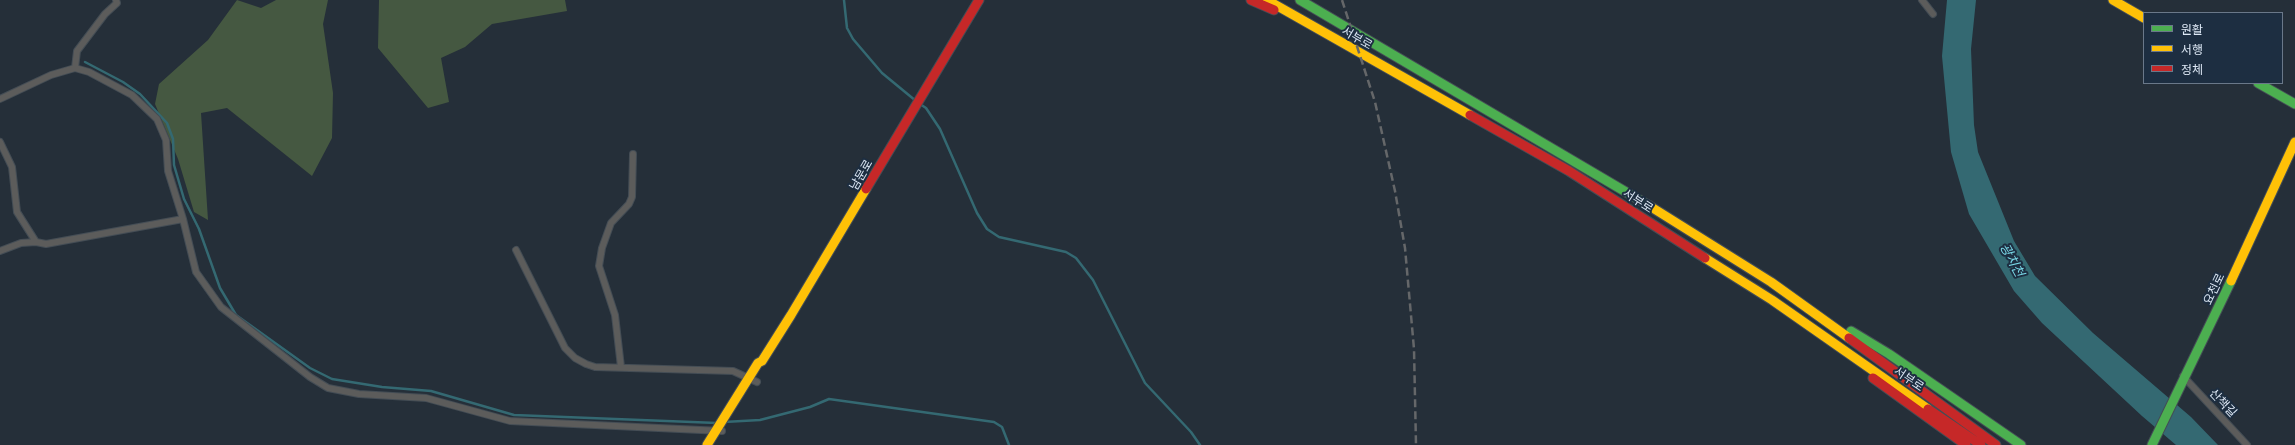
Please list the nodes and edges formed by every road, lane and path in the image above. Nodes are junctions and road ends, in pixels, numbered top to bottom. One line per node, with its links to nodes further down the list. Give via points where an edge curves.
1 (116, 0): 13 (street, via 117,3 105,14 77,51)
2 (979, 0): 27 (main road, 남문로, via 758,363)
3 (1251, 0): 12 (main road)
4 (1267, 0): 12 (main road, 서부로)
5 (1300, 0): 11 (main road, 서부로)
6 (1307, 0): 11 (main road)
7 (1922, 0): 9 (street)
8 (2113, 0): 10 (main road)
9 (1933, 14)
10 (2143, 17)
11 (1341, 24): 24 (main road, 서부로, via 1618,186)
12 (1334, 38): 25 (main road, 서부로, via 1570,171)
13 (75, 68): 15 (street, via 51,75); 20 (street, via 89,72 132,95 157,119 166,140 168,171)
14 (2260, 84): 16 (main road)
15 (0, 99)
16 (2295, 104)
17 (0, 142): 21 (street, via 12,167 17,212)
18 (2295, 142): 28 (main road, 요천로, via 2221,303)
19 (633, 154): 26 (street, via 632,197 629,204 611,223 600,260 600,272 615,315)
20 (183, 219): 21 (street, via 46,244); 29 (street, via 196,272 221,307 310,377 328,388 359,394 426,398 510,421)
21 (36, 242): 23 (street, via 22,243)
22 (516, 250): 26 (street, via 565,348 586,364)
23 (0, 251)
24 (1771, 282): 35 (main road, 서부로); 36 (main road, via 1889,354)
25 (1772, 300): 33 (main road, via 1884,387); 34 (main road, 서부로)
26 (621, 368): 27 (street, via 733,371)
27 (753, 379): 29 (main road, 남문로)
28 (2182, 380): 30 (main road, 요천로); 37 (street, 산책길)
29 (720, 430): 31 (main road, 남문로); 32 (main road, 남문로)
30 (2153, 443)
31 (707, 445)
32 (714, 445)
33 (1966, 445)
34 (1981, 445)
35 (1996, 445)
36 (2021, 445)
37 (2247, 445)

